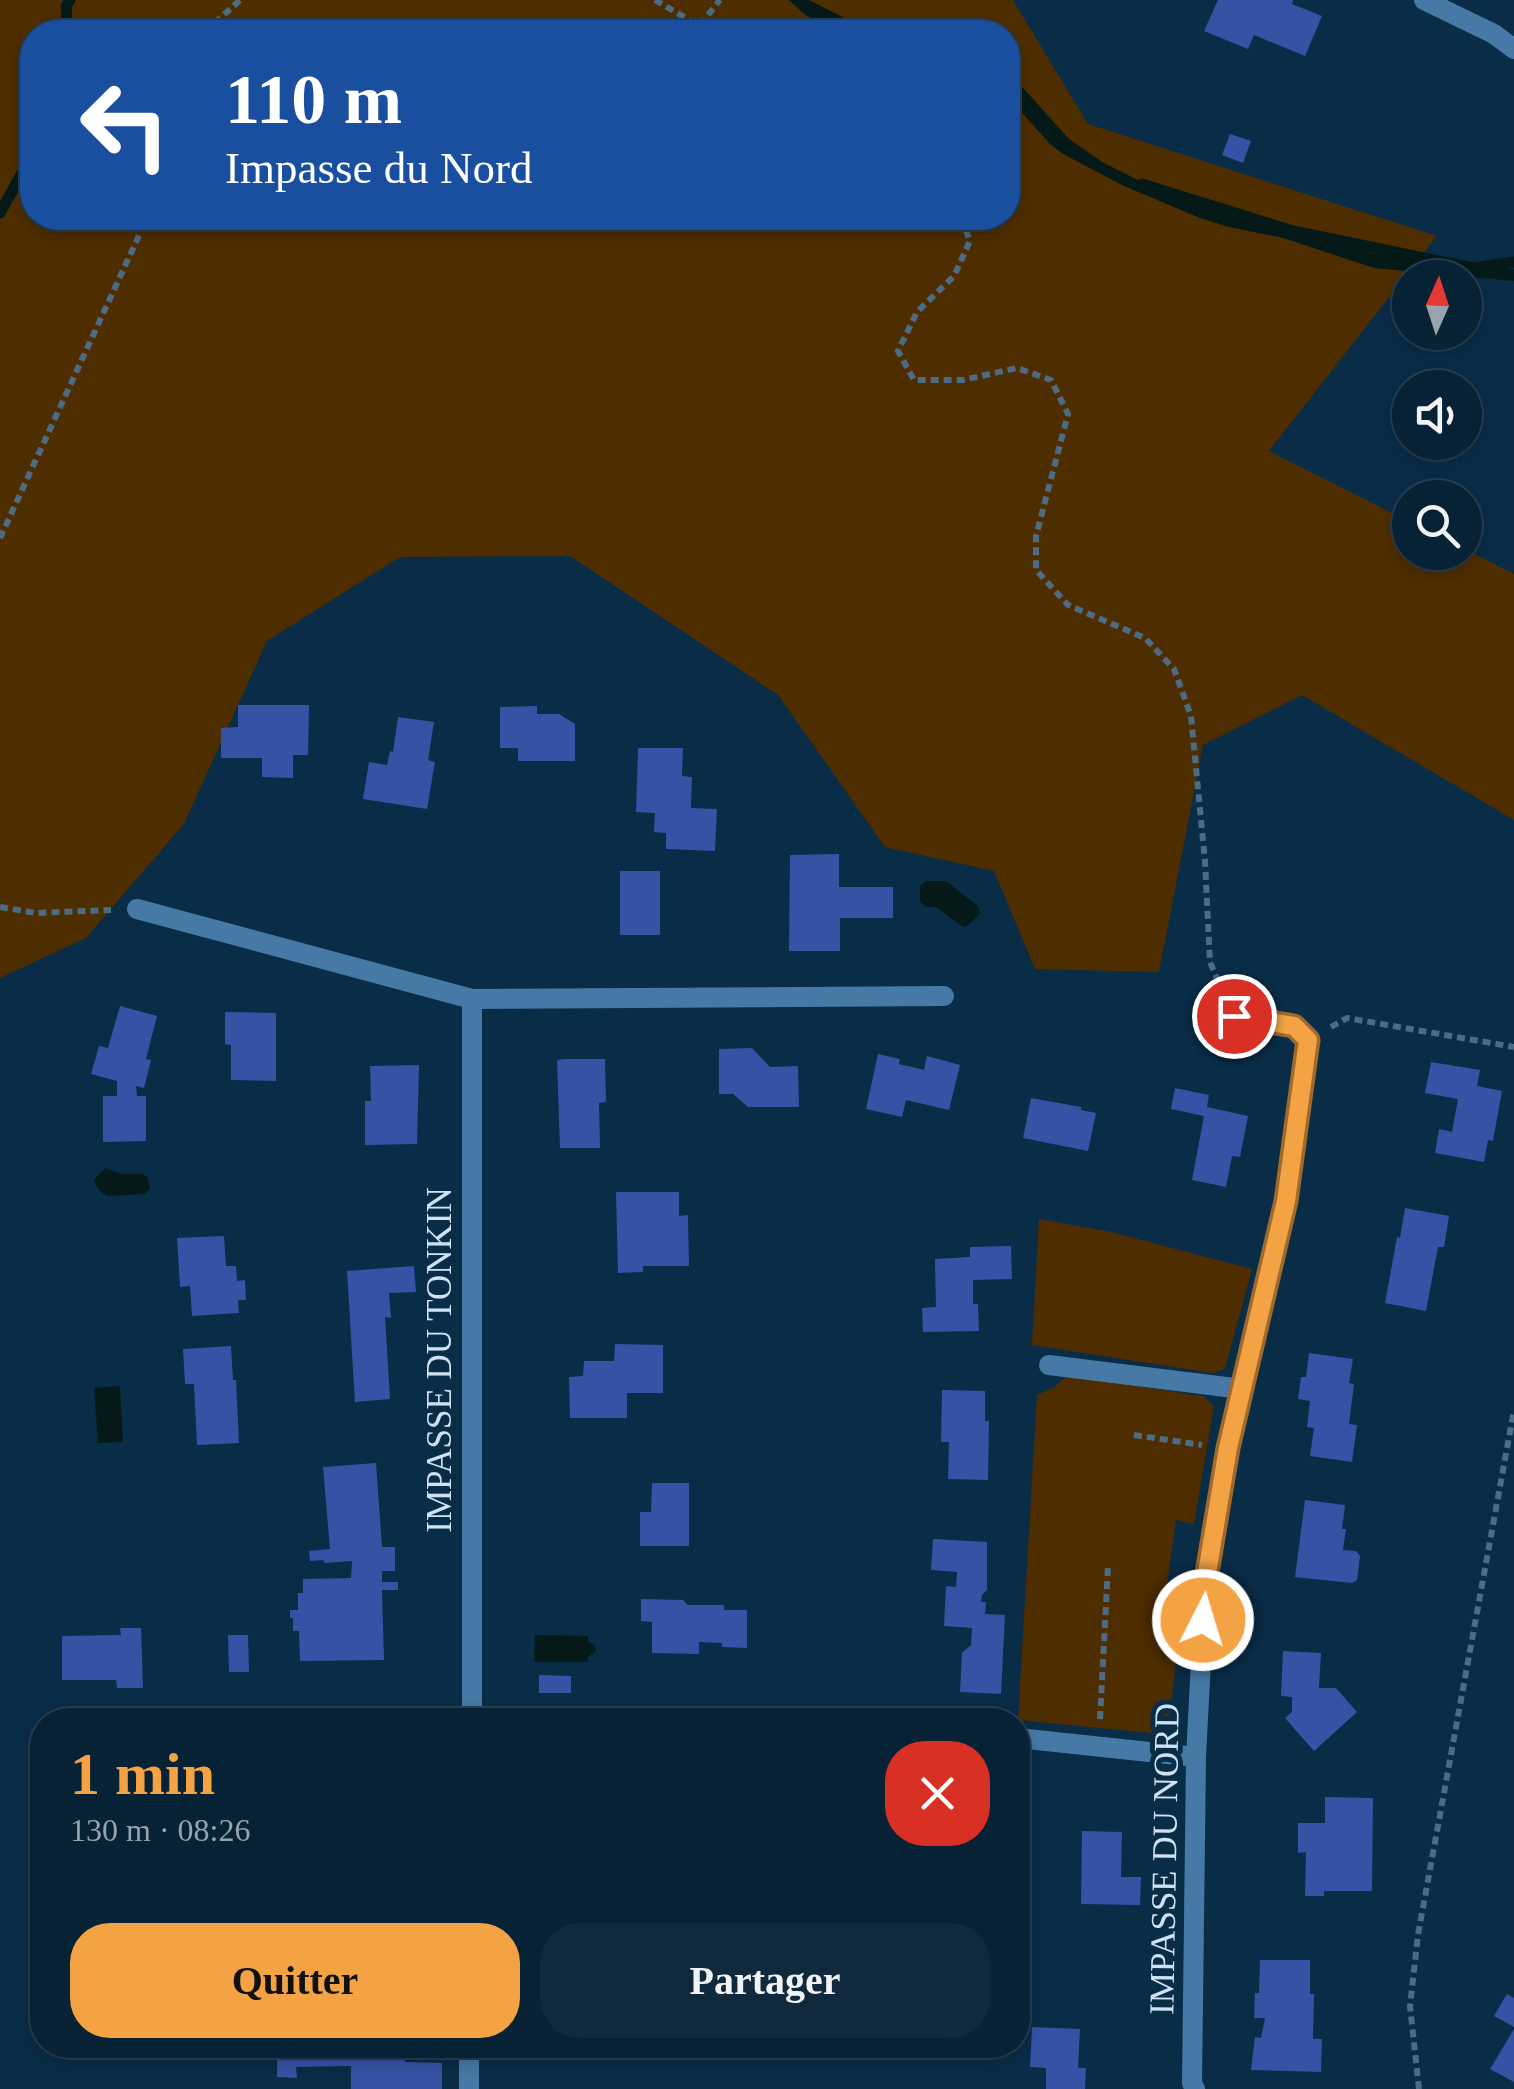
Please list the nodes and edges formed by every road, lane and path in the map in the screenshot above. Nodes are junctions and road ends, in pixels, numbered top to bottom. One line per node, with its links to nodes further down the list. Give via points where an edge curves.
1 (240, 0): 5 (path)
2 (655, 0): 6 (path)
3 (720, 0): 7 (path)
4 (1424, 0): 8 (street)
5 (219, 20)
6 (691, 20)
7 (704, 20)
8 (1514, 49)
9 (142, 230): 11 (path)
10 (966, 230): 16 (path, via 970,241 954,276 917,312 898,352 914,380 963,380 1017,368 1051,380 1060,397 1068,414 1036,536 1036,570 1068,605 1145,638 1174,669 1191,716 1210,962)
11 (0, 538)
12 (0, 907): 13 (path, via 36,913)
13 (137, 909): 15 (street)
14 (944, 996): 15 (street)
15 (472, 1000): 25 (street, IMPASSE DU TONKIN)
16 (1234, 1016): 17 (street, via 1294,1026)
17 (1308, 1040): 18 (path, via 1348,1018); 20 (street, IMPASSE DU NORD, via 1286,1201)
18 (1514, 1047)
19 (1049, 1365): 20 (street)
20 (1242, 1389): 23 (street, IMPASSE DU NORD)
21 (1514, 1410): 32 (path, via 1418,1935 1410,2006)
22 (1134, 1435): 23 (path)
23 (1228, 1448): 28 (street, IMPASSE DU NORD, via 1205,1585)
24 (1108, 1566): 27 (path)
25 (472, 1708)
26 (1030, 1739): 27 (street)
27 (1098, 1747): 28 (street)
28 (1196, 1757): 31 (street, IMPASSE DU NORD)
29 (469, 2058): 30 (street)
30 (469, 2089)
31 (1194, 2089)
32 (1419, 2089)

